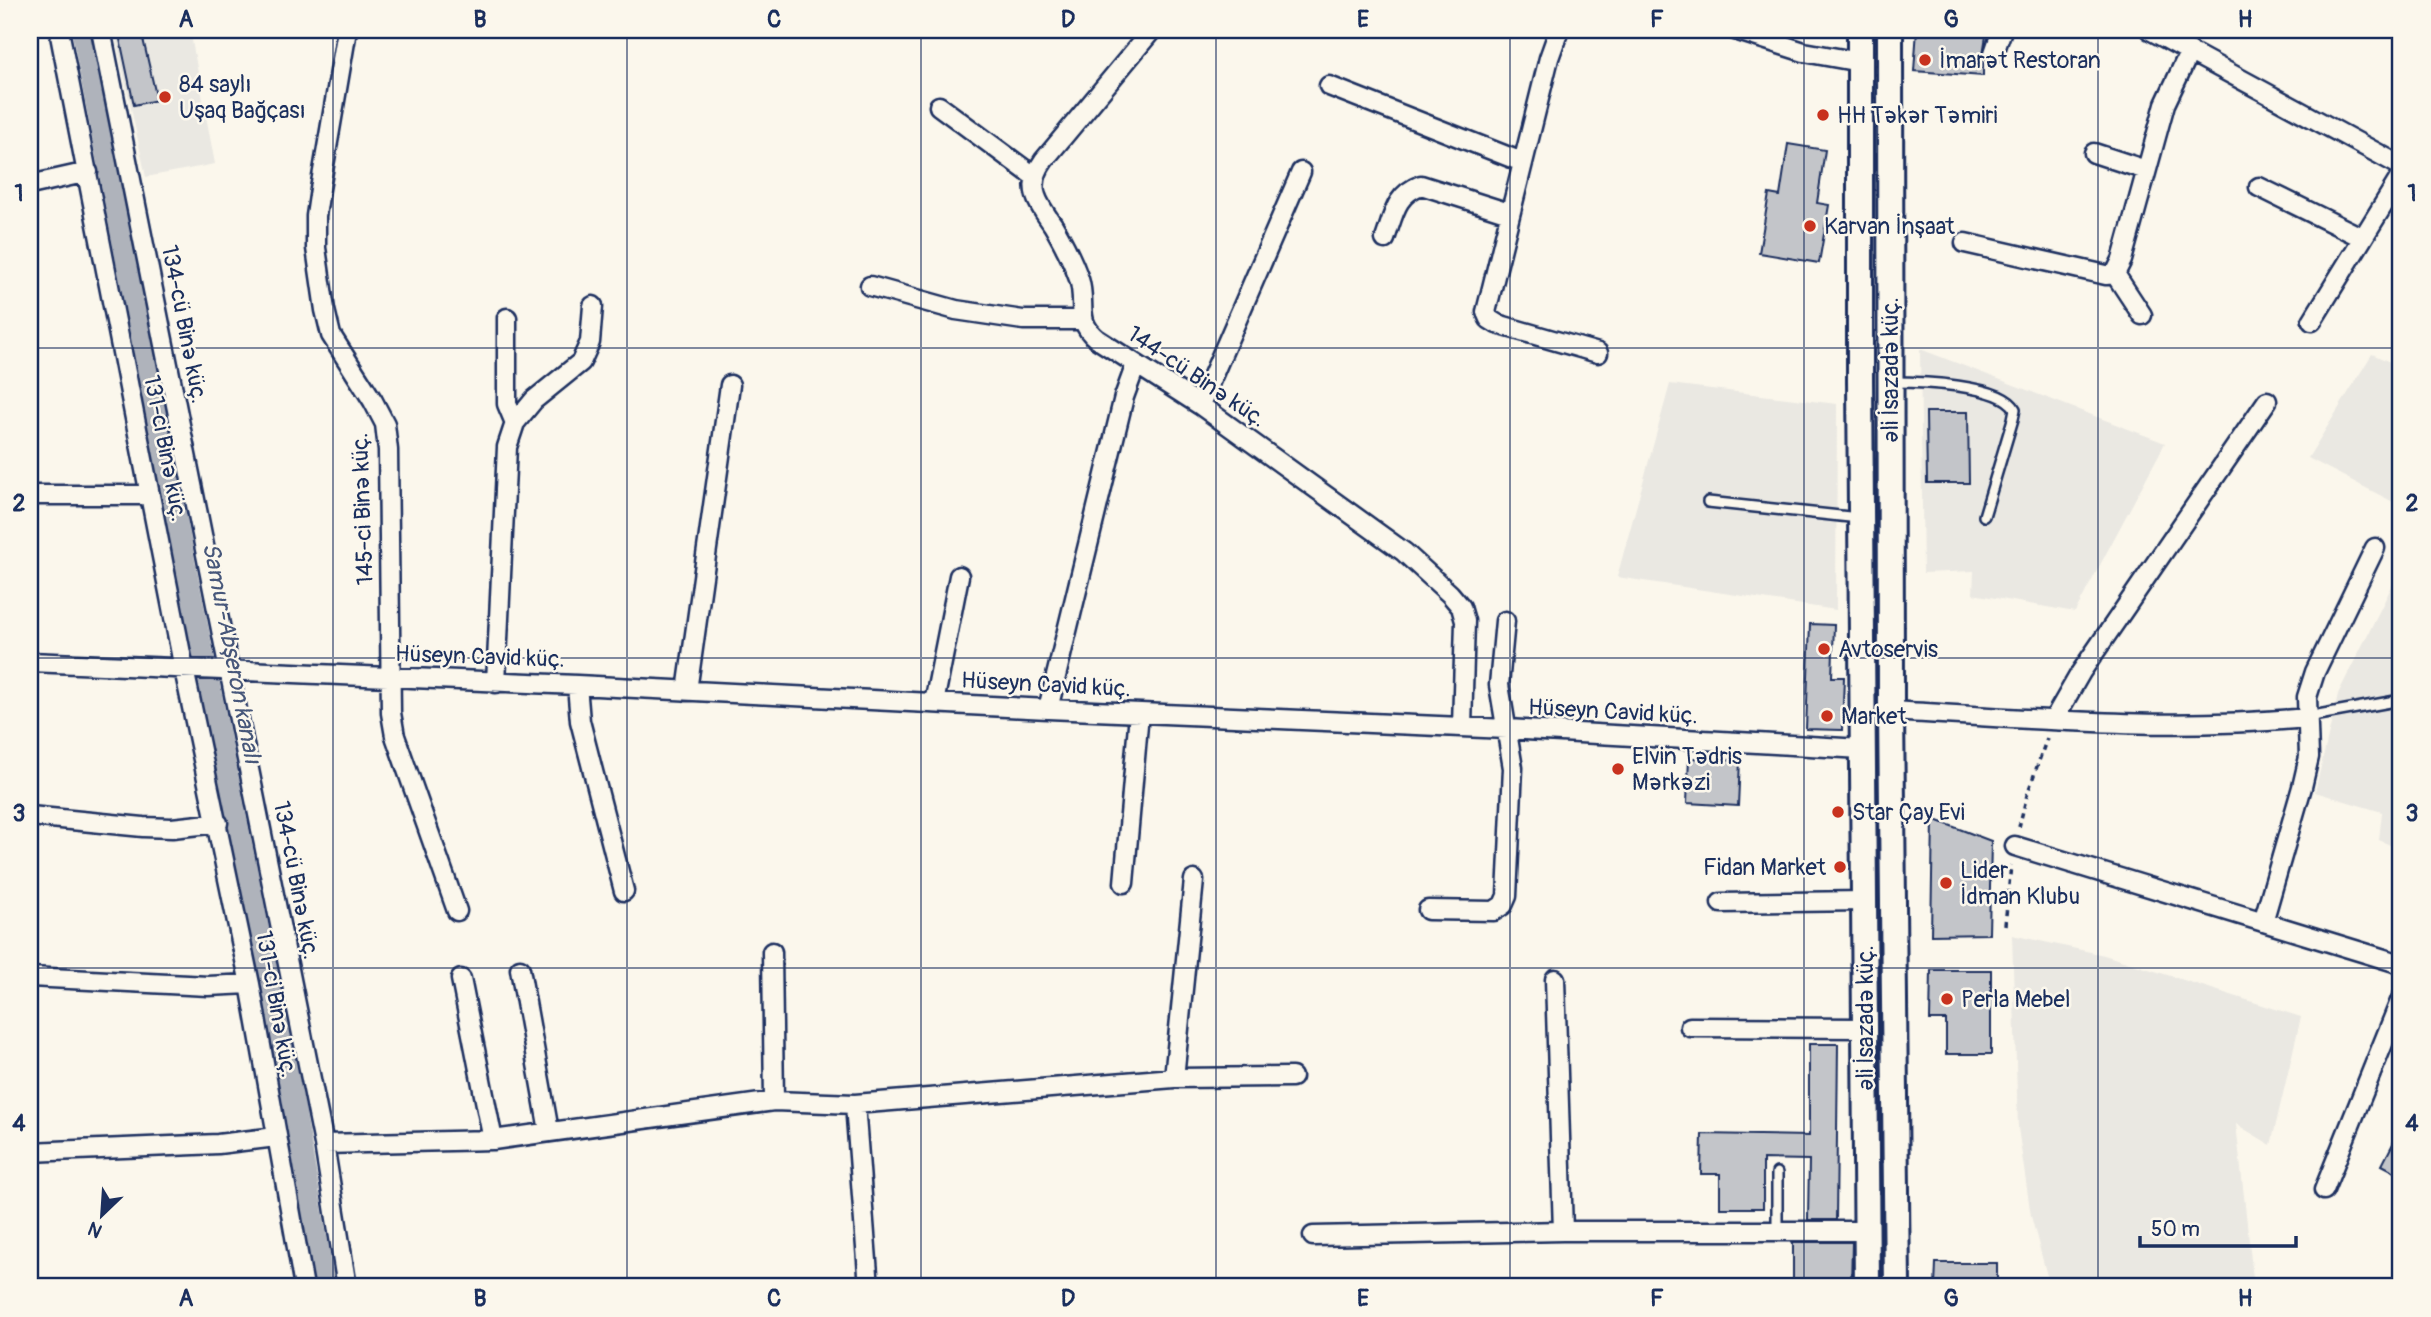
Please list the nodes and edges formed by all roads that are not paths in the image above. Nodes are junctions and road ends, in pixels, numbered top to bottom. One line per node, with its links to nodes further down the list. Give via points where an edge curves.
1 (59, 30): 20 (street, 131-ci Binə küç.)
2 (101, 30): 54 (street, 134-cü Binə küç.)
3 (347, 30): 55 (street, 145-ci Binə küç., via 316,216 316,248 331,335 385,424)
4 (1152, 30): 23 (street, via 1044,160)
5 (1559, 30): 17 (street)
6 (1735, 30): 13 (street, via 1804,52)
7 (1860, 30): 13 (main road, Əli İsazadə küç.)
8 (1890, 30): 39 (main road, Əli İsazadə küç.)
9 (2002, 30): 12 (street)
10 (2150, 30): 11 (street)
11 (2190, 51): 18 (street); 19 (street, via 2165,104)
12 (1994, 53)
13 (1860, 62): 48 (main road, Əli İsazadə küç.)
14 (1329, 86): 17 (street)
15 (939, 106): 23 (street)
16 (2095, 153): 19 (street)
17 (1522, 162): 26 (street)
18 (2401, 166)
19 (2146, 170): 30 (street)
20 (88, 172): 24 (street); 45 (street, 131-ci Binə küç.)
21 (1301, 172): 42 (street)
22 (2401, 176): 27 (street)
23 (1035, 177): 35 (street, via 1036,197 1078,277)
24 (30, 185)
25 (2259, 187): 27 (street)
26 (1509, 213): 28 (street, via 1421,185 1400,198); 37 (street, via 1486,312 1489,319)
27 (2363, 238): 36 (street)
28 (1385, 239)
29 (1965, 243): 30 (street)
30 (2115, 274): 33 (street)
31 (870, 286): 35 (street, via 957,310 1023,320)
32 (593, 306): 43 (street, via 590,342 581,362 534,400)
33 (2142, 315)
34 (507, 318): 43 (street, via 507,404)
35 (1082, 320): 38 (street, 144-cü Binə küç., via 1097,339)
36 (2312, 321)
37 (1598, 353)
38 (1136, 364): 42 (street, 144-cü Binə küç.); 61 (street)
39 (1890, 382): 47 (lane, via 1944,383 2011,401 2013,419); 63 (main road, Əli İsazadə küç.)
40 (730, 385): 58 (street)
41 (2267, 401): 66 (street, via 2081,672)
42 (1200, 405): 67 (street, 144-cü Binə küç., via 1404,552 1461,607 1465,621)
43 (515, 423): 56 (street, via 507,447)
44 (30, 495): 45 (street)
45 (150, 495): 53 (street, 131-ci Binə küç.)
46 (1708, 502): 48 (lane)
47 (1984, 516)
48 (1861, 518): 62 (main road, Əli İsazadə küç.)
49 (2375, 548): 65 (street, via 2315,671)
50 (959, 576): 60 (street)
51 (1505, 621): 68 (street, via 1499,685)
52 (30, 662): 53 (street)
53 (184, 669): 54 (street, Hüseyn Cavid küç.); 72 (street, 131-ci Binə küç.)
54 (227, 671): 55 (street, Hüseyn Cavid küç.); 99 (street, 134-cü Binə küç.)
55 (390, 677): 56 (street, Hüseyn Cavid küç.); 80 (street, 145-ci Binə küç., via 395,736)
56 (496, 683): 57 (street, Hüseyn Cavid küç.)
57 (578, 685): 58 (street, Hüseyn Cavid küç.); 76 (street, via 580,720)
58 (687, 691): 60 (street, Hüseyn Cavid küç.)
59 (2401, 700): 65 (lane)
60 (934, 703): 61 (street, Hüseyn Cavid küç.)
61 (1048, 709): 64 (street, Hüseyn Cavid küç.)
62 (1862, 710): 63 (main road); 69 (main road, Əli İsazadə küç.)
63 (1891, 711): 66 (street); 70 (main road, Əli İsazadə küç.)
64 (1139, 713): 67 (street, Hüseyn Cavid küç.); 75 (street)
65 (2306, 718): 66 (street, via 2217,723); 81 (street, via 2307,767)
66 (2054, 719)
67 (1462, 727): 68 (street, Hüseyn Cavid küç.)
68 (1507, 729): 69 (street, Hüseyn Cavid küç.); 79 (street, via 1513,768 1507,896 1494,911)
69 (1862, 750): 70 (main road); 77 (main road, Əli İsazadə küç.)
70 (1892, 750): 111 (main road, Əli İsazadə küç.)
71 (30, 816): 72 (street, via 143,827)
72 (218, 823): 88 (street, 131-ci Binə küç.)
73 (2015, 846): 81 (street)
74 (1194, 880): 93 (street)
75 (1124, 883)
76 (624, 891)
77 (1865, 901): 78 (street); 91 (main road, Əli İsazadə küç.)
78 (1721, 903)
79 (1428, 910)
80 (457, 911)
81 (2263, 922): 83 (street)
82 (772, 952): 94 (street)
83 (2401, 964)
84 (520, 969): 96 (street)
85 (30, 977): 88 (street)
86 (461, 979): 98 (street)
87 (1555, 979): 103 (street)
88 (250, 984): 97 (street, 131-ci Binə küç.)
89 (2401, 999): 102 (street)
90 (1690, 1027): 91 (street)
91 (1864, 1028): 105 (main road, Əli İsazadə küç.)
92 (1292, 1077): 93 (street)
93 (1174, 1078): 95 (street)
94 (774, 1101): 95 (street); 96 (street)
95 (855, 1104): 109 (street)
96 (549, 1131): 98 (street)
97 (276, 1137): 100 (street); 107 (street, 131-ci Binə küç.)
98 (493, 1140): 99 (street)
99 (324, 1144): 108 (street, 134-cü Binə küç.)
100 (30, 1152)
101 (1777, 1173): 104 (lane)
102 (2324, 1190)
103 (1563, 1231): 104 (street); 106 (street)
104 (1777, 1231): 105 (street)
105 (1867, 1231): 110 (main road, Əli İsazadə küç.)
106 (1313, 1236)
107 (304, 1287)
108 (347, 1287)
109 (869, 1287)
110 (1867, 1287)
111 (1897, 1287)

